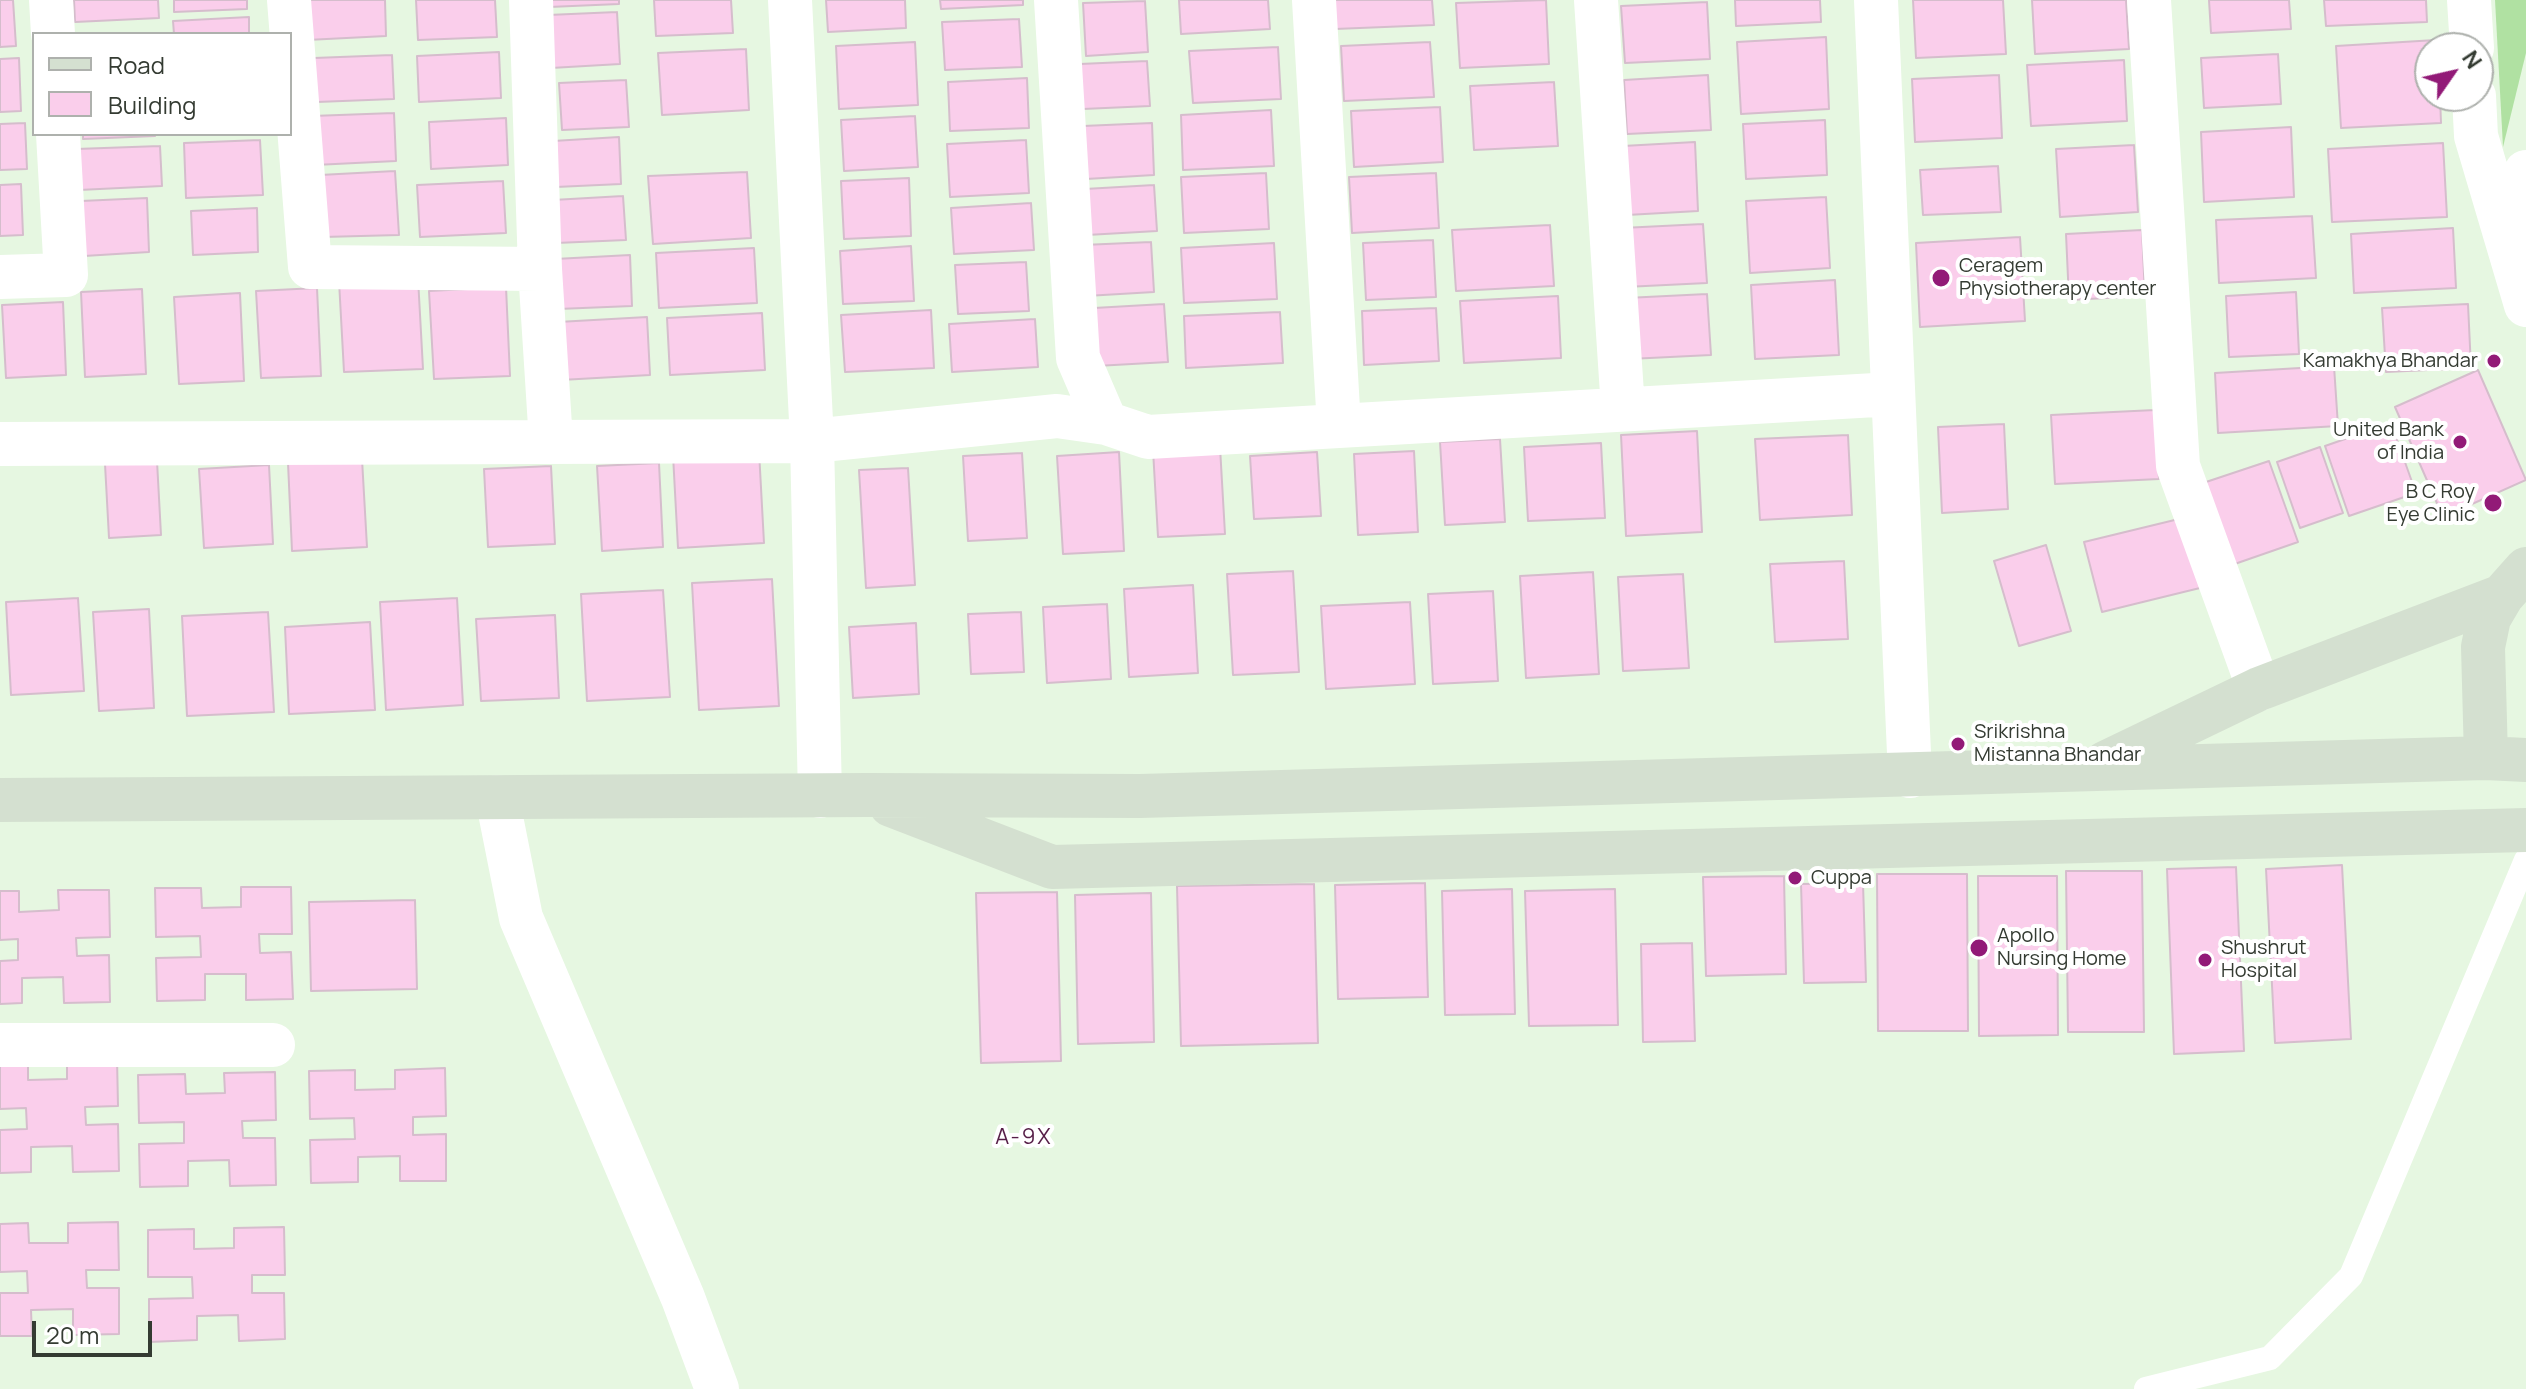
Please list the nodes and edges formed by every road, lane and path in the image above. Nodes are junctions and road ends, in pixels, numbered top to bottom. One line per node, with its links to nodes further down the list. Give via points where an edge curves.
1 (51, 0): 11 (street)
2 (289, 0): 12 (street)
3 (531, 0): 19 (street)
4 (790, 0): 26 (street)
5 (1056, 0): 24 (street, via 1078,358)
6 (1314, 0): 25 (street)
7 (1596, 0): 23 (street)
8 (1876, 0): 22 (street)
9 (2149, 0): 30 (street, via 2178,466)
10 (2469, 0): 13 (street)
11 (53, 32)
12 (292, 32)
13 (2471, 32)
14 (292, 38): 19 (street, via 310,267)
15 (2475, 112): 18 (street, via 2476,136)
16 (58, 136): 20 (street, via 66,275)
17 (2526, 172): 18 (street)
18 (2508, 245): 21 (street)
19 (540, 269): 27 (street)
20 (0, 277)
21 (2526, 305)
22 (1893, 394): 23 (street); 33 (street)
23 (1623, 409): 25 (street)
24 (1106, 423): 25 (street, via 1148,437); 26 (street, via 1057,416)
25 (1339, 426)
26 (812, 441): 27 (street); 35 (street)
27 (551, 442): 28 (street)
28 (0, 444)
29 (2514, 583): 30 (street); 31 (street, via 2489,618 2483,647)
30 (2259, 689): 32 (street)
31 (2506, 759): 32 (street)
32 (2088, 771): 33 (street)
33 (1910, 776): 34 (street, via 1140,796)
34 (867, 795): 35 (street); 38 (street, via 1052,867)
35 (820, 796): 36 (street)
36 (497, 797): 37 (street); 42 (street, via 521,918)
37 (0, 800)
38 (2526, 830)
39 (2526, 860): 43 (lane, via 2351,1276 2270,1358)
40 (0, 1045): 41 (street)
41 (273, 1045)
42 (717, 1389)
43 (2146, 1389)

